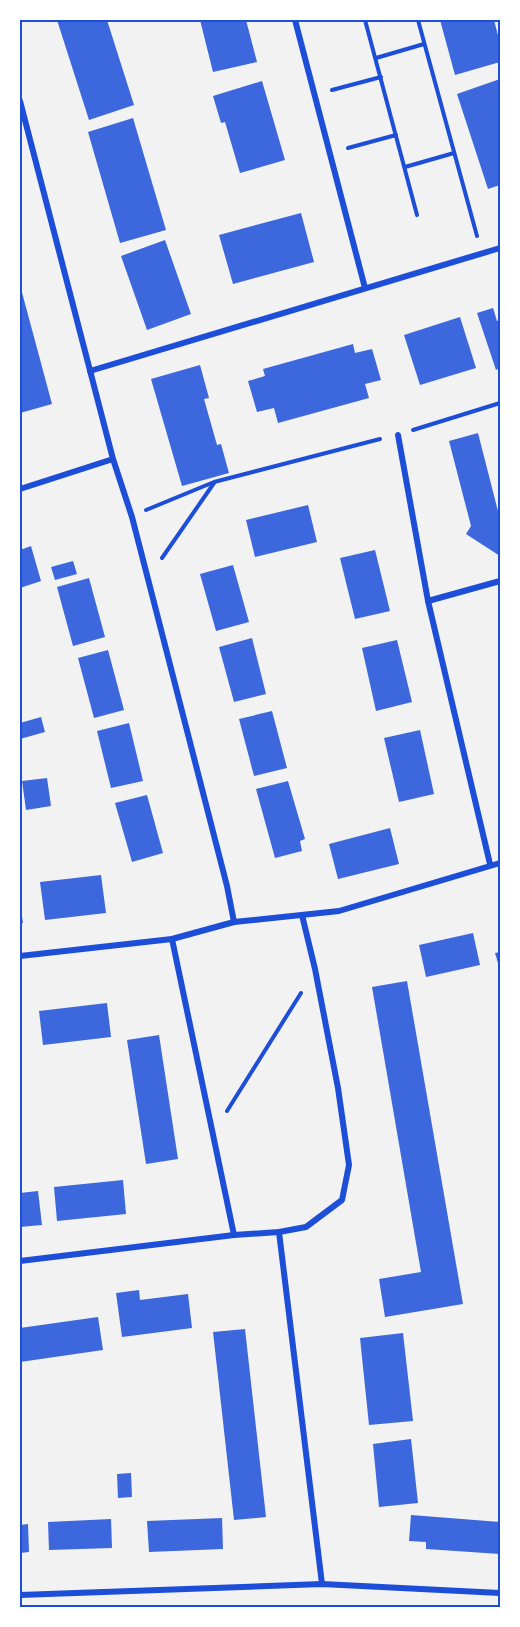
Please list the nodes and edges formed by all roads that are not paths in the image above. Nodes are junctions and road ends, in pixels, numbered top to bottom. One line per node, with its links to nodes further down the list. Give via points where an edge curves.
1 (295, 20): 4 (street)
2 (20, 100): 5 (street)
3 (501, 248): 4 (street)
4 (365, 288): 5 (street)
5 (90, 371): 7 (street)
6 (398, 435): 10 (street)
7 (113, 459): 8 (street); 14 (street, via 148,578)
8 (20, 489)
9 (501, 581): 10 (street)
10 (428, 601): 12 (street)
11 (501, 862): 12 (street)
12 (490, 864): 13 (street, via 339,911)
13 (302, 915): 14 (street); 17 (street, via 338,1088 349,1165 342,1200 306,1227)
14 (234, 922): 15 (street)
15 (172, 939): 16 (street); 18 (street)
16 (20, 956)
17 (279, 1232): 18 (street); 20 (street)
18 (234, 1235): 19 (street)
19 (20, 1261)
20 (322, 1584): 21 (street); 22 (street)
21 (501, 1593)
22 (20, 1595)

